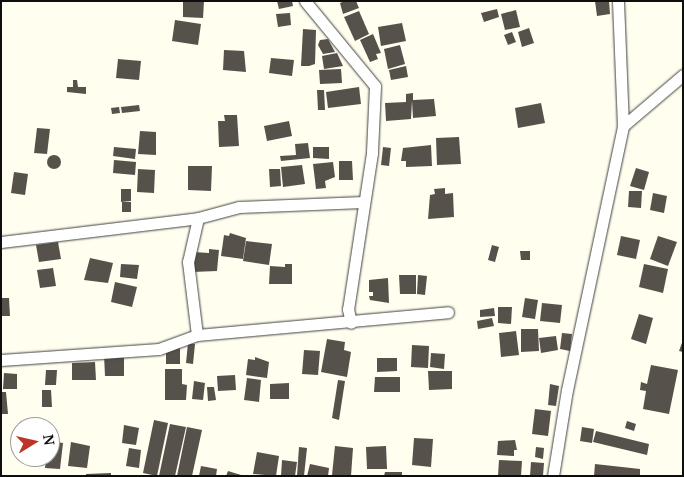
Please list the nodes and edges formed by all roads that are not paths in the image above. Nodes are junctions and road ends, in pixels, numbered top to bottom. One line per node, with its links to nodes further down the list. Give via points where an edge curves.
1 (305, 1): 5 (street, via 375,86 372,153)
2 (618, 1): 4 (street)
3 (683, 75): 4 (street)
4 (623, 126): 12 (street, via 567,390)
5 (363, 202): 6 (street, via 239,207); 9 (street, via 348,309)
6 (198, 218): 7 (street); 10 (street, via 188,262)
7 (1, 242)
8 (448, 312): 9 (street)
9 (351, 323): 10 (street)
10 (196, 335): 11 (street, via 159,349)
11 (1, 360)
12 (553, 476)

